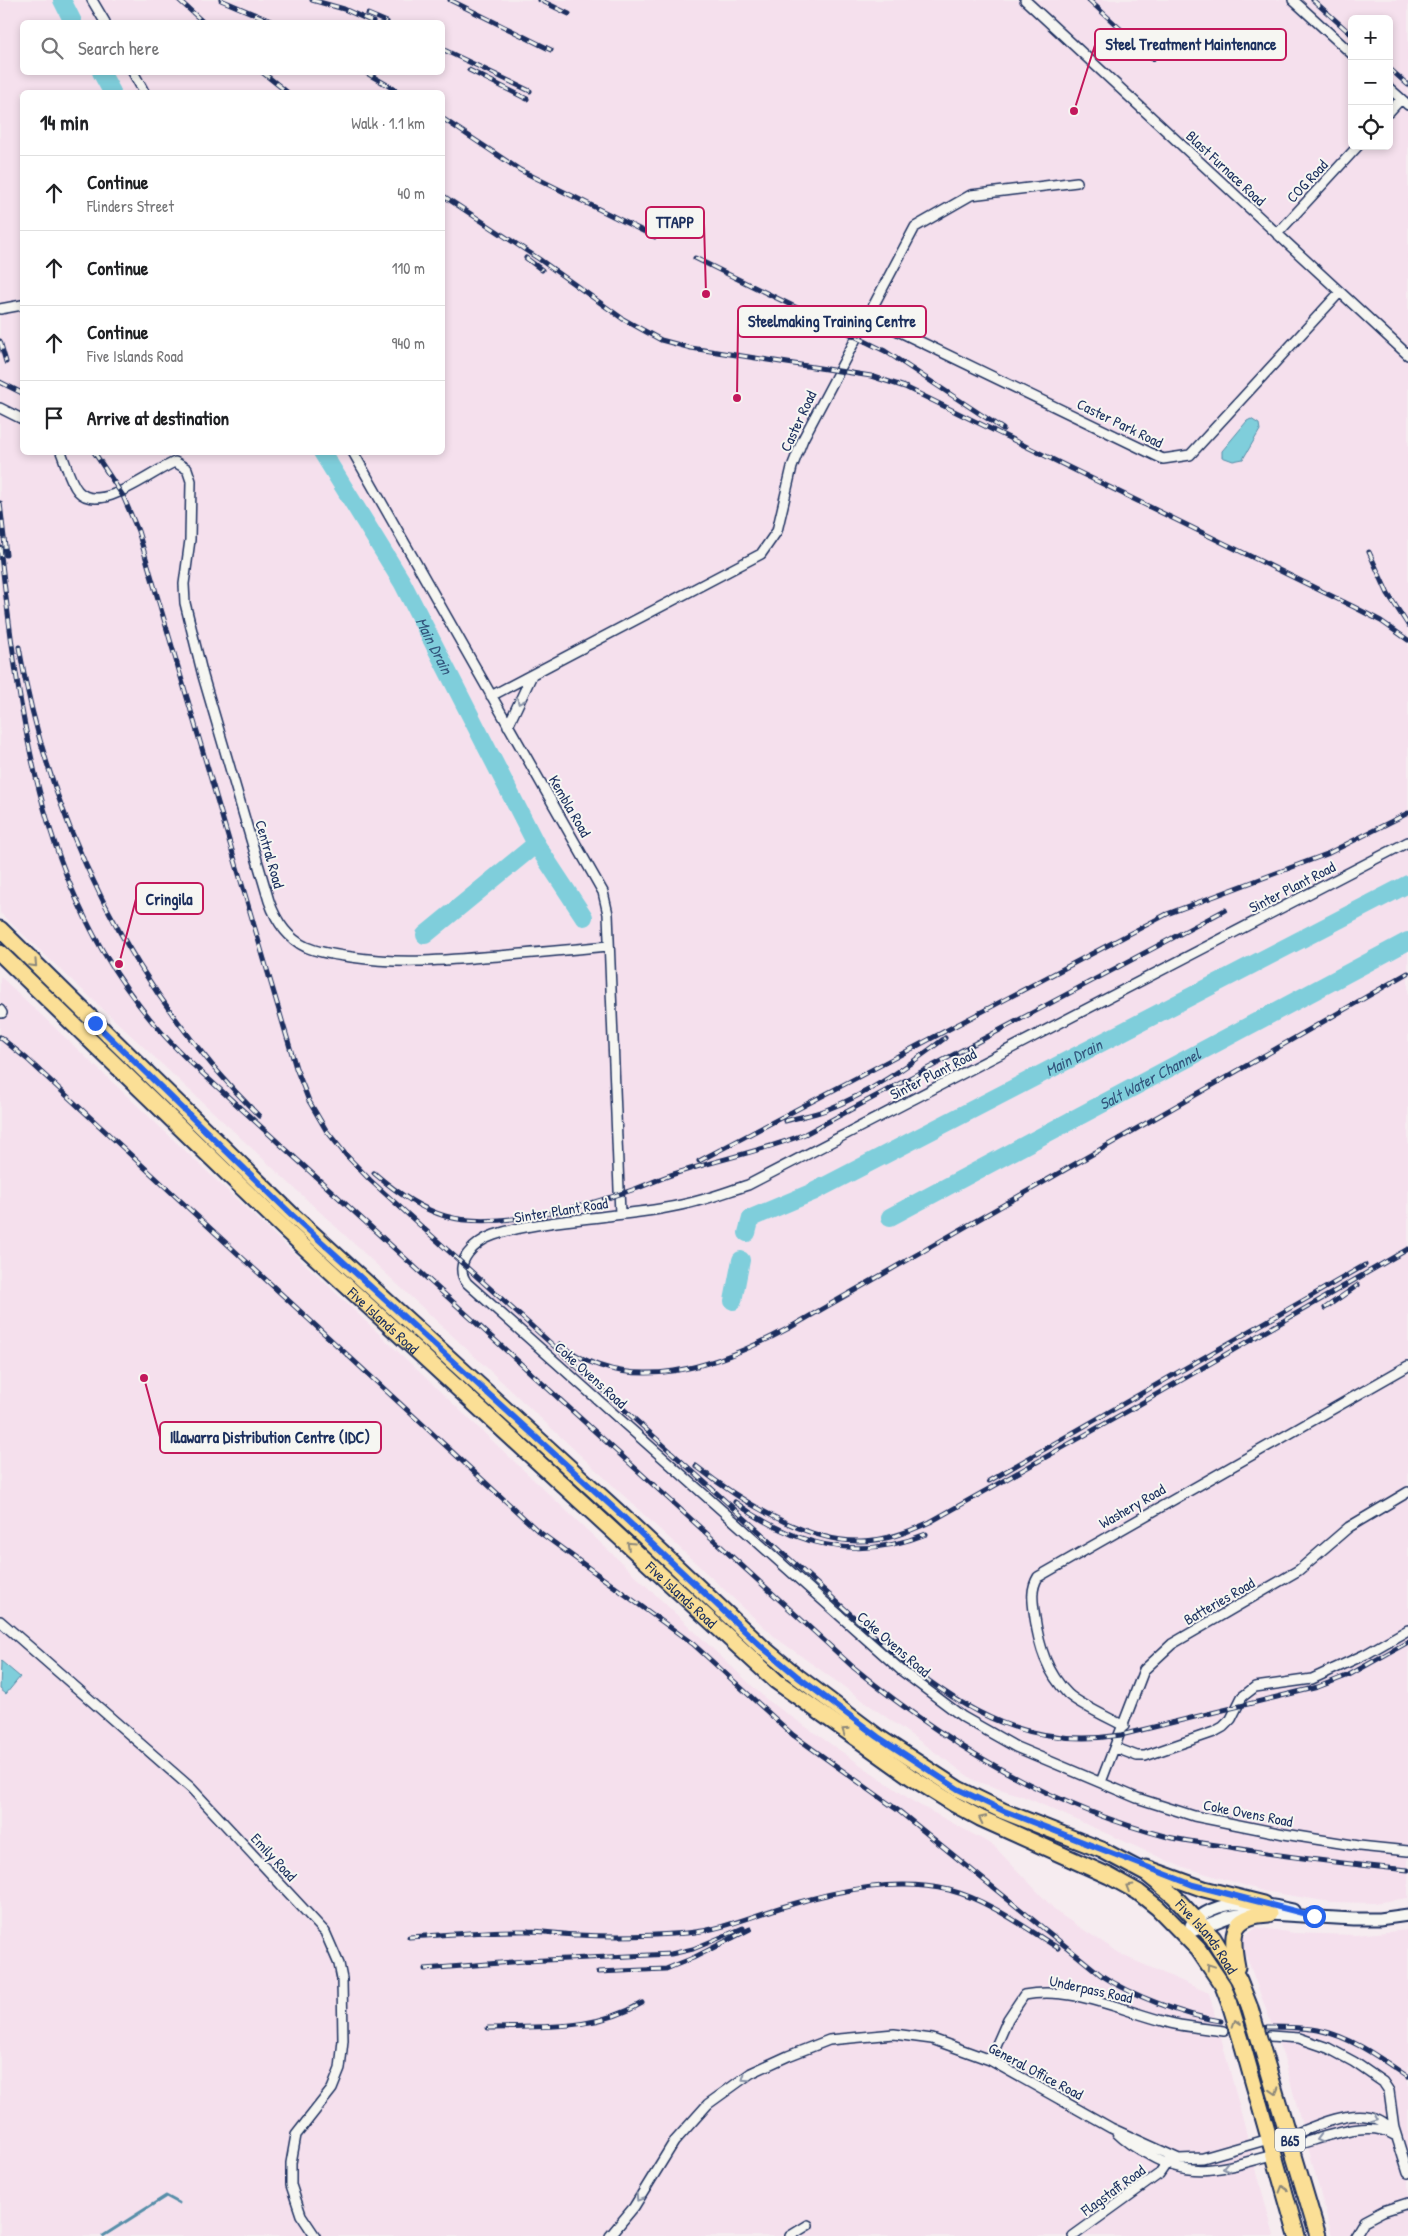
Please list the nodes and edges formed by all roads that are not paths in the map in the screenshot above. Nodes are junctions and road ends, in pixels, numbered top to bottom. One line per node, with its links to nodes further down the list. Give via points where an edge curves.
1 (92, 0): 4 (street)
2 (1026, 0): 13 (street, Blast Furnace Road)
3 (1294, 0): 5 (street)
4 (104, 20)
5 (1348, 50)
6 (135, 75): 7 (street)
7 (143, 90)
8 (1393, 92): 9 (street)
9 (1405, 102): 10 (street)
10 (1393, 110)
11 (1354, 150): 13 (street, COG Road)
12 (1077, 182): 17 (street, Caster Road, via 971,195 915,227)
13 (1277, 234): 14 (street, Blast Furnace Road)
14 (1340, 292): 17 (street, Caster Park Road, via 1190,455 1163,459); 18 (street, Blast Furnace Road)
15 (20, 304): 16 (street)
16 (0, 309)
17 (867, 316): 23 (street, Caster Road, via 803,439 792,467 777,530 761,554)
18 (1408, 354)
19 (0, 408): 20 (street)
20 (20, 418)
21 (63, 455): 28 (street, Central Road, via 80,493 98,499 109,497 170,464 179,463 187,469 191,481 185,604 203,676 270,901 287,933 321,952 410,963)
22 (355, 455): 24 (street, Kembla Road)
23 (532, 675): 24 (street, Caster Road); 25 (street, one-way to 25)
24 (492, 696): 25 (street, Kembla Road)
25 (508, 726): 28 (street, Kembla Road, via 603,892 608,914)
26 (1408, 842): 30 (street, Sinter Plant Road, via 748,1185 700,1200)
27 (0, 929): 40 (main road, Five Islands Road / B65, one-way to 40, via 292,1215 798,1677 878,1737 958,1789)
28 (608, 946): 30 (street, Kembla Road)
29 (0, 953): 44 (main road, Five Islands Road / B65, one-way to 29, via 1132,1888 954,1804 776,1681 287,1231)
30 (620, 1214): 31 (street, Sinter Plant Road, via 532,1226 494,1235 470,1252 462,1264)
31 (462, 1274): 38 (street, Coke Ovens Road, via 467,1283 902,1670 964,1717 1016,1747)
32 (1408, 1366): 36 (street, Washery Road, via 1038,1577 1032,1596 1039,1643 1048,1667 1068,1694)
33 (1408, 1492): 36 (street, Batteries Road, via 1349,1527 1299,1570 1172,1644 1144,1670)
34 (0, 1621): 57 (street, Emily Road, via 191,1788 325,1932 342,1979 340,2069 332,2089 296,2134 292,2152 291,2185 301,2215)
35 (1408, 1630): 37 (street, via 1312,1679 1255,1687 1240,1700 1227,1724 1214,1732 1145,1756)
36 (1124, 1726): 37 (street, Batteries Road)
37 (1116, 1748): 38 (street, Batteries Road)
38 (1101, 1782): 39 (street, Coke Ovens Road, via 1137,1798 1194,1816 1337,1843)
39 (1408, 1851)
40 (1116, 1856): 41 (main road); 43 (main road, Five Islands Road / B65, via 1147,1874)
41 (1266, 1909): 42 (street, via 1353,1919); 43 (street); 45 (main road, via 1240,1921 1234,1930)
42 (1408, 1915)
43 (1201, 1923): 44 (street); 45 (main road, Five Islands Road / B65)
44 (1184, 1934): 49 (main road, Five Islands Road / B65, one-way to 44, bridge, via 1230,2004 1208,1964)
45 (1239, 1980): 47 (main road, Five Islands Road / B65, bridge)
46 (1224, 2031): 48 (street, Underpass Road, via 1164,2022 1119,2006 1038,1992 1024,1995 1008,2019)
47 (1266, 2040): 50 (street, via 1298,2038 1321,2045 1379,2079 1389,2091); 51 (main road, Five Islands Road / B65, one-way to 51)
48 (990, 2060): 53 (street, General Office Road, via 1111,2128 1125,2141); 58 (street, General Office Road, one-way to 58, via 932,2039 894,2034 829,2040 751,2073 708,2104 674,2142 634,2207)
49 (1268, 2139): 52 (main road, Five Islands Road / B65); 53 (street, via 1203,2158)
50 (1397, 2139): 51 (street, one-way to 51, via 1386,2131 1366,2128); 51 (street, one-way to 50, via 1348,2116 1363,2114 1384,2122 1393,2129); 54 (street)
51 (1290, 2141): 62 (main road, Five Islands Road / B65)
52 (1273, 2155): 53 (street, Flagstaff Road, one-way to 53, via 1204,2170 1183,2170); 61 (main road, Five Islands Road / B65, one-way to 52)
53 (1169, 2161): 60 (street, Flagstaff Road, via 1156,2177)
54 (1408, 2173)
55 (1408, 2203): 63 (street, via 1383,2211 1364,2222)
56 (808, 2225): 59 (street)
57 (315, 2236)
58 (610, 2236)
59 (790, 2236)
60 (1073, 2236)
61 (1297, 2236)
62 (1318, 2236)
63 (1355, 2236)

